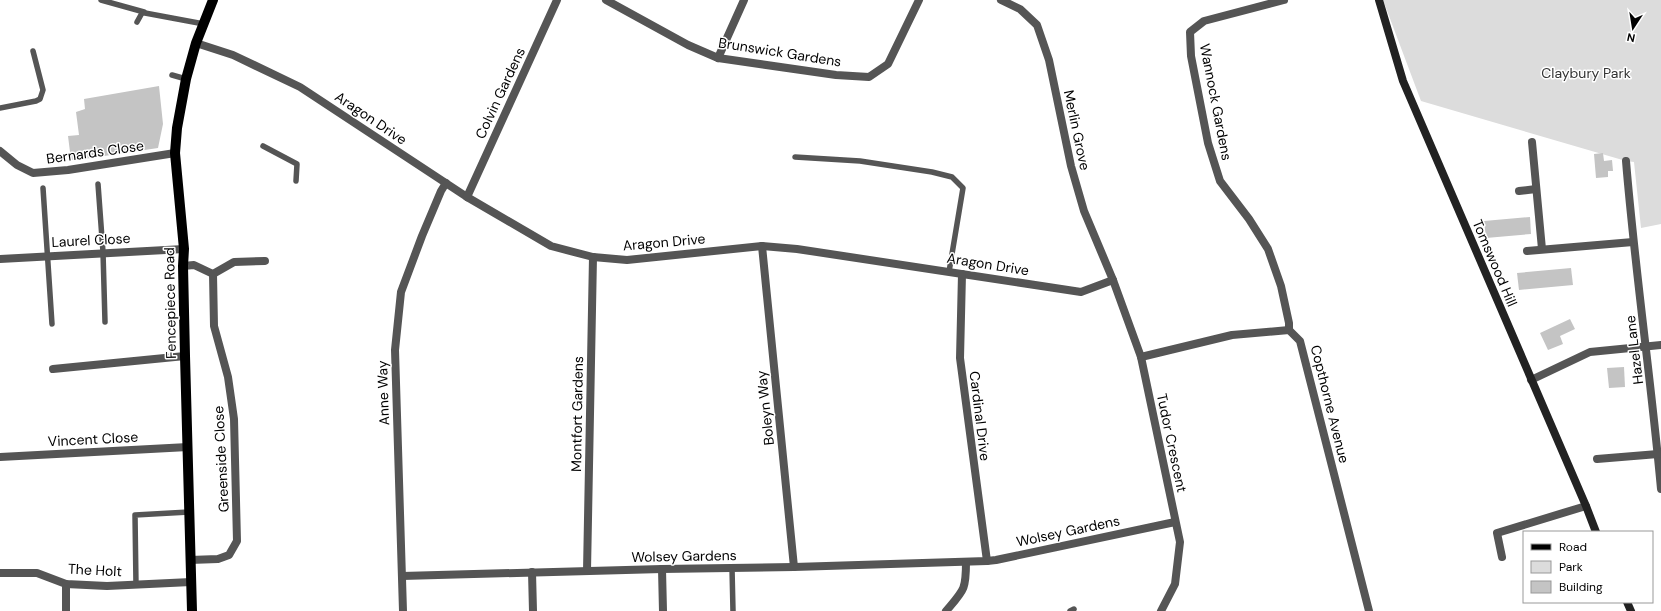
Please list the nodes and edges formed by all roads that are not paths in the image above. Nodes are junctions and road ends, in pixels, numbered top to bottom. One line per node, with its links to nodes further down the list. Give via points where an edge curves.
1 (101, 0): 10 (lane)
2 (213, 0): 12 (main road, Fencepiece Road)
3 (558, 0): 31 (street, Colvin Gardens)
4 (606, 0): 15 (street, Brunswick Gardens, via 688,45)
5 (744, 0): 15 (street)
6 (919, 0): 15 (street, Brunswick Gardens, via 888,64 868,77 836,75)
7 (1001, 0): 46 (street, Merlin Grove, via 1020,9 1037,26 1049,60 1071,166 1084,212)
8 (1284, 0): 49 (street, Wannock Gardens, via 1204,21 1190,32 1191,56 1208,143 1220,181 1250,219 1268,249 1281,286)
9 (1379, 0): 55 (street, Tomswood Hill, via 1403,81)
10 (145, 13): 11 (lane, via 142,13); 12 (lane)
11 (137, 22)
12 (204, 24): 13 (main road, Fencepiece Road)
13 (196, 43): 17 (main road, Fencepiece Road); 26 (street, Aragon Drive, via 233,55 300,87)
14 (33, 51): 18 (lane, via 43,90 40,99)
15 (718, 58)
16 (172, 75): 17 (lane)
17 (186, 78): 22 (main road, Fencepiece Road, via 177,123)
18 (0, 108)
19 (1532, 142): 29 (street)
20 (263, 146): 25 (lane, via 296,164)
21 (0, 151): 22 (street, Bernards Close, via 17,165 33,173)
22 (175, 153): 34 (main road, Fencepiece Road)
23 (795, 157): 43 (lane, via 860,161 952,177 963,188)
24 (1626, 161): 32 (street, Hazel Lane)
25 (296, 181)
26 (446, 183): 31 (street, Aragon Drive); 75 (street, Anne Way, via 401,292 395,350)
27 (98, 184): 37 (lane)
28 (43, 188): 38 (lane)
29 (1536, 189): 30 (street); 35 (street)
30 (1519, 191)
31 (467, 197): 39 (street, Aragon Drive, via 551,246)
32 (1632, 242): 35 (street); 51 (street, Hazel Lane)
33 (762, 246): 39 (street, Aragon Drive, via 627,260); 43 (street, Aragon Drive); 69 (street, Boleyn Way)
34 (184, 249): 37 (street, Laurel Close); 42 (main road, Fencepiece Road)
35 (1542, 249): 36 (street)
36 (1527, 251)
37 (103, 252): 38 (street, Laurel Close); 47 (lane)
38 (47, 255): 40 (street, Laurel Close); 48 (lane)
39 (593, 257): 72 (street, Montfort Gardens)
40 (0, 259)
41 (265, 261): 44 (street, via 234,262)
42 (183, 266): 44 (street, via 194,265); 52 (main road, Fencepiece Road)
43 (949, 272): 45 (street, Aragon Drive)
44 (213, 274): 66 (street, Greenside Close, via 214,326 228,377 234,419 238,542 229,555 218,559)
45 (962, 274): 46 (street, Aragon Drive, via 1081,292); 67 (street, Cardinal Drive, via 960,358)
46 (1112, 280): 53 (street, Tudor Crescent)
47 (105, 322)
48 (52, 324)
49 (1289, 330): 53 (street, via 1232,335); 87 (street, Copthorne Avenue, via 1300,341)
50 (1661, 345): 51 (street)
51 (1647, 346): 55 (street, via 1590,352); 57 (street, Hazel Lane)
52 (185, 356): 54 (street); 56 (main road, Fencepiece Road)
53 (1141, 357): 63 (street, Tudor Crescent)
54 (53, 369)
55 (1532, 380): 61 (street, Tomswood Hill)
56 (188, 447): 58 (street, Vincent Close); 62 (main road, Fencepiece Road)
57 (1658, 454): 59 (street); 60 (street, Hazel Lane)
58 (0, 457)
59 (1597, 459)
60 (1661, 489)
61 (1586, 506): 64 (street, Tomswood Hill); 65 (street, via 1497,533)
62 (189, 512): 66 (main road, Fencepiece Road); 78 (lane, via 135,515)
63 (1175, 522): 67 (street, Wolsey Gardens); 86 (street, Tudor Crescent, via 1180,542 1175,584)
64 (1596, 531)
65 (1502, 557)
66 (190, 560): 76 (main road, Fencepiece Road)
67 (987, 561): 68 (street, Wolsey Gardens)
68 (966, 562): 69 (street, Wolsey Gardens); 85 (street, via 966,583 963,591)
69 (794, 567): 70 (street, Wolsey Gardens)
70 (732, 568): 71 (street, Wolsey Gardens); 84 (lane)
71 (662, 569): 72 (street, Wolsey Gardens); 83 (street)
72 (587, 571): 73 (street, Wolsey Gardens)
73 (532, 572): 75 (street, Wolsey Gardens); 82 (street)
74 (0, 573): 77 (street, The Holt, via 38,573)
75 (402, 576): 81 (street, Anne Way)
76 (191, 582): 78 (street, The Holt); 80 (main road, Fencepiece Road)
77 (66, 584): 78 (street, The Holt); 79 (street)
78 (136, 585)
79 (66, 611)
80 (192, 611)
81 (403, 611)
82 (533, 611)
83 (662, 611)
84 (733, 611)
85 (946, 611)
86 (1161, 611)
87 (1369, 611)

